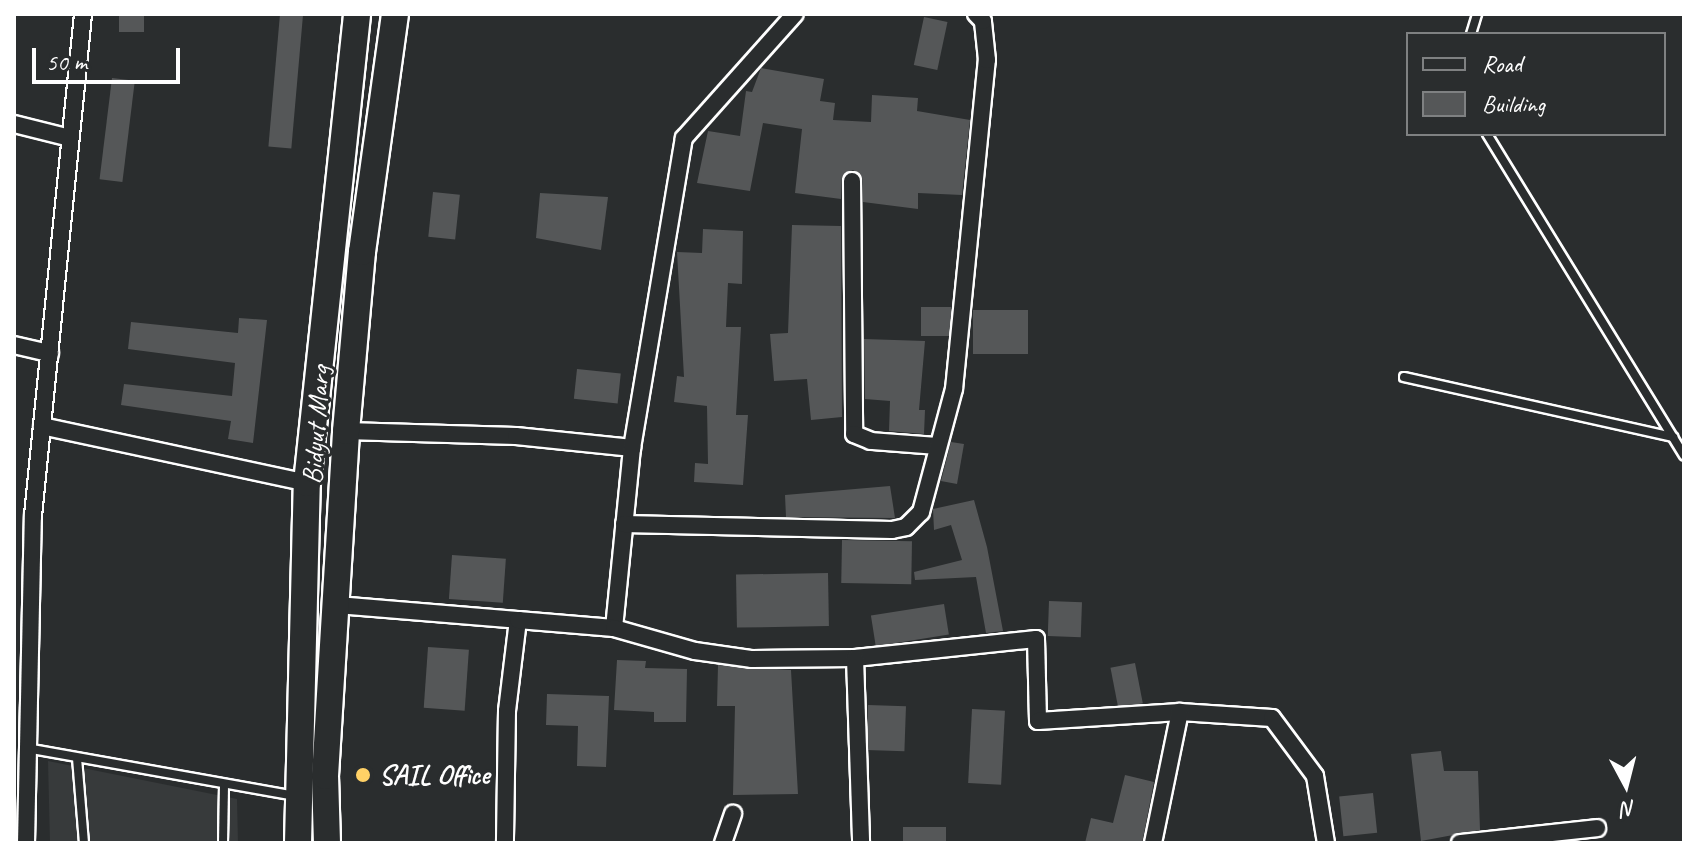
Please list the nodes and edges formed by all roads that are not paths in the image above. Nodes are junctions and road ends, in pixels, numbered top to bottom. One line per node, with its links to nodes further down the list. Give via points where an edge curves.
1 (83, 14): 10 (street)
2 (357, 14): 6 (main road, Bidyut Marg)
3 (395, 14): 7 (main road, Bidyut Marg)
4 (795, 14): 19 (street, via 684,138)
5 (976, 14): 18 (street, via 983,21 987,60 954,389)
6 (352, 43): 7 (main road); 21 (main road, Bidyut Marg)
7 (390, 49): 16 (main road, Bidyut Marg, via 362,252)
8 (14, 124): 10 (street)
9 (1488, 136): 17 (lane)
10 (66, 137): 13 (street)
11 (852, 181): 18 (street, via 854,434 871,441)
12 (14, 345): 13 (street)
13 (50, 353): 15 (street)
14 (1404, 377): 17 (lane)
15 (42, 426): 21 (street); 28 (street)
16 (346, 431): 19 (street, via 516,436); 23 (main road, Bidyut Marg)
17 (1673, 437): 20 (lane)
18 (936, 446): 22 (street, via 921,512 906,527)
19 (632, 448): 22 (street)
20 (1684, 455)
21 (307, 483): 31 (main road, Bidyut Marg)
22 (624, 524): 25 (street)
23 (336, 605): 24 (street); 38 (main road, Bidyut Marg)
24 (518, 620): 25 (street); 39 (street, via 507,711)
25 (614, 628): 26 (street, via 720,656)
26 (855, 658): 27 (street, via 1036,639 1038,721); 41 (street)
27 (1180, 712): 42 (street); 43 (street, via 1272,718 1315,776)
28 (25, 748): 29 (lane); 34 (street)
29 (77, 758): 30 (lane); 35 (lane)
30 (224, 784): 31 (lane); 36 (lane)
31 (297, 796): 37 (main road, Bidyut Marg)
32 (733, 814): 40 (street)
33 (1597, 828): 44 (street)
34 (26, 843)
35 (84, 843)
36 (223, 843)
37 (298, 843)
38 (327, 843)
39 (505, 843)
40 (723, 843)
41 (861, 843)
42 (1153, 843)
43 (1326, 843)
44 (1460, 843)

